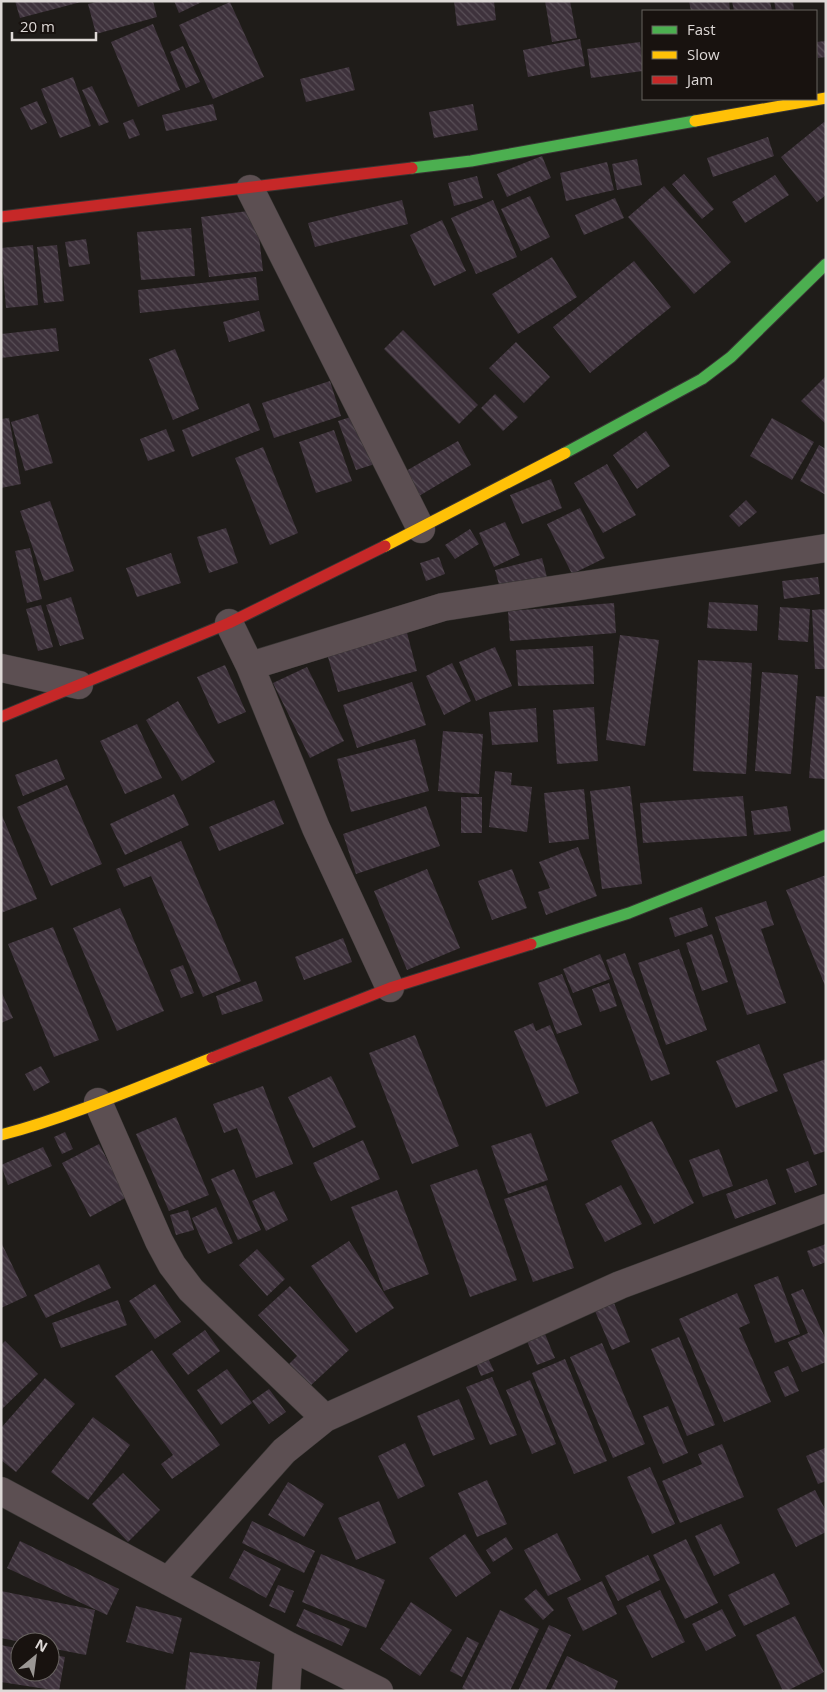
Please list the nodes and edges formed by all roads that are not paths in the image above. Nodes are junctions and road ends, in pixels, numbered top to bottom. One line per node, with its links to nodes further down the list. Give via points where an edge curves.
1 (815, 100): 2 (street, via 471,162)
2 (250, 189): 3 (street); 5 (street)
3 (1, 217)
4 (826, 264): 5 (street, via 731,357 702,379)
5 (421, 530): 7 (street)
6 (826, 548): 8 (street, via 443,607)
7 (228, 623): 8 (street); 10 (street)
8 (250, 666): 13 (street, via 316,828)
9 (1, 668): 10 (street)
10 (79, 685): 11 (street)
11 (1, 716)
12 (826, 835): 13 (street, via 629,913)
13 (390, 988): 14 (street)
14 (98, 1102): 15 (street); 17 (street, via 172,1265 191,1290)
15 (1, 1135)
16 (826, 1208): 17 (street, via 620,1285)
17 (325, 1418): 19 (street, via 284,1451)
18 (1, 1491): 19 (street)
19 (168, 1581): 20 (street)
20 (289, 1646): 21 (street); 22 (street)
21 (286, 1691)
22 (379, 1691)

